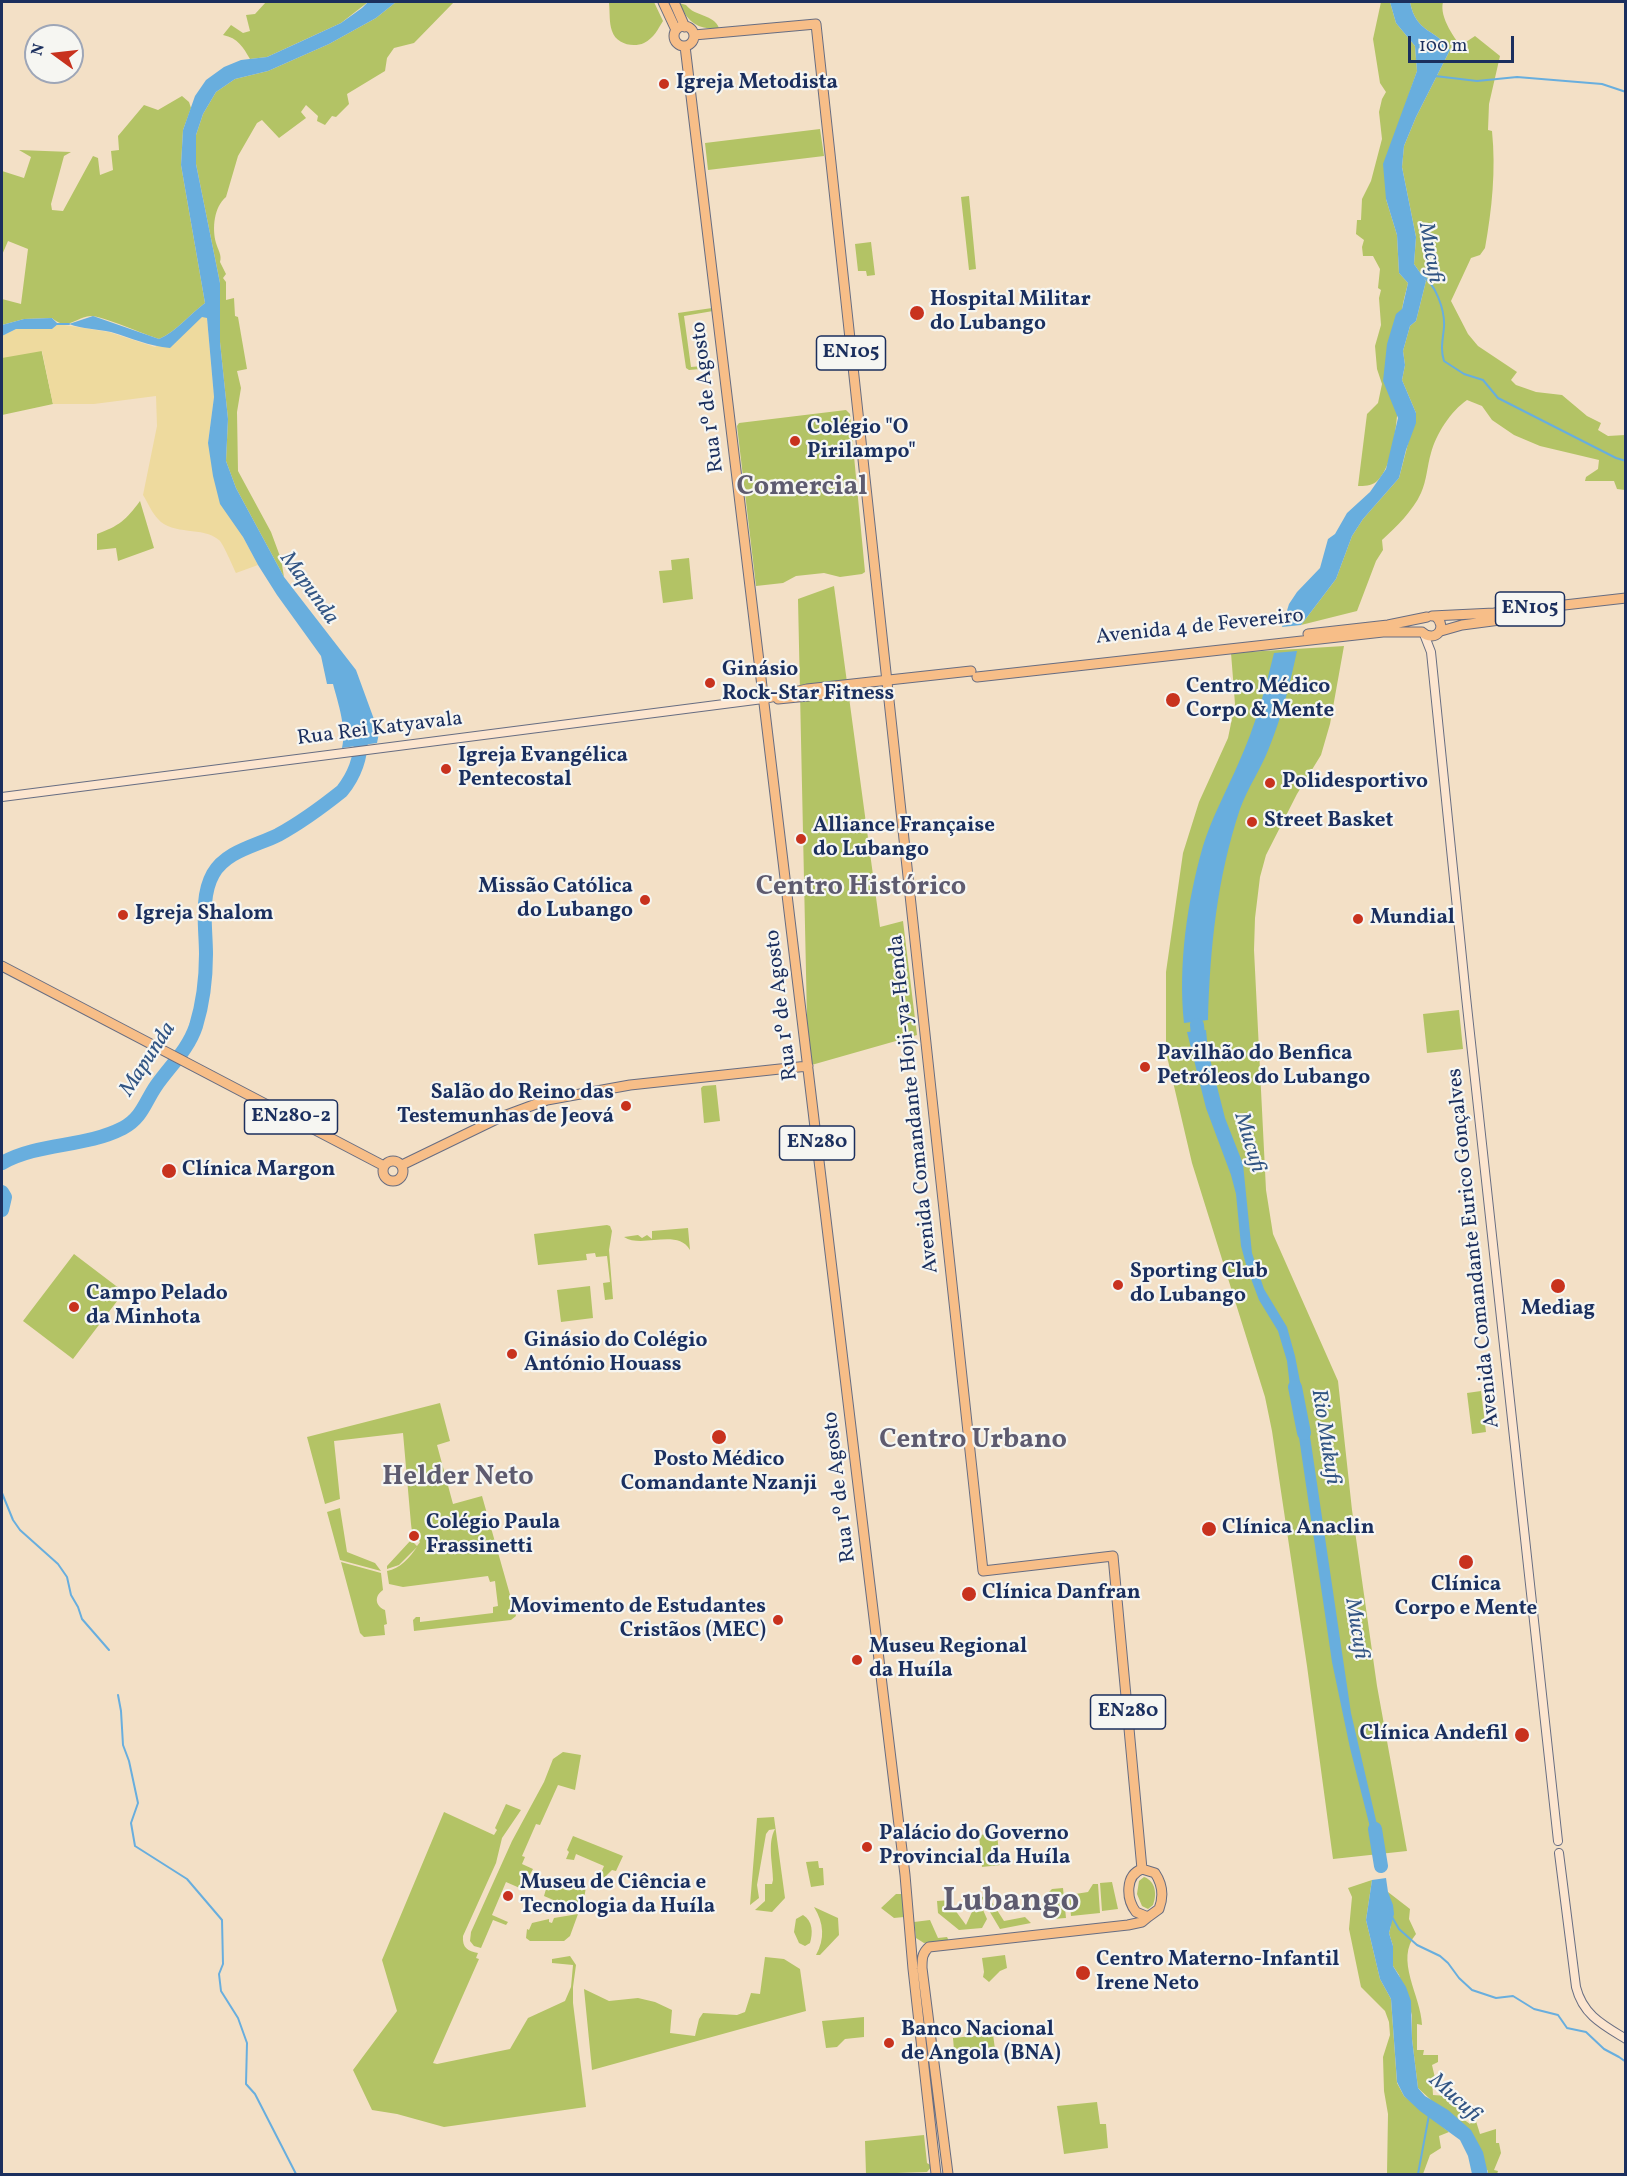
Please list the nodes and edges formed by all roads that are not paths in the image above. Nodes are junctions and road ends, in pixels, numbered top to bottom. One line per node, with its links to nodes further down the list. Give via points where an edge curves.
1 (663, 2): 3 (main road)
2 (674, 2): 3 (main road)
3 (680, 28): 4 (main road, via 691,29); 5 (main road, via 675,40)
4 (694, 35): 5 (main road, via 693,41); 13 (main road, Avenida Comandante Hoji-ya-Henda / EN105, via 816,24)
5 (685, 46): 14 (main road, Rua 1º de Agosto)
6 (1626, 598): 8 (main road, Avenida 4 de Fevereiro / EN105)
7 (1626, 604): 9 (main road, Avenida 4 de Fevereiro / EN105, via 1462,625)
8 (1431, 616): 9 (main road, via 1441,624); 10 (main road, via 1422,621); 11 (main road, Avenida 4 de Fevereiro / EN105)
9 (1440, 632): 10 (main road, Avenida 4 de Fevereiro / EN105, via 1430,637); 12 (main road, Avenida Comandante Eurico Gonçalves)
10 (1423, 633): 11 (main road, Avenida 4 de Fevereiro / EN105); 12 (main road, Avenida Comandante Eurico Gonçalves)
11 (1303, 638): 13 (main road, Avenida 4 de Fevereiro / EN105)
12 (1431, 652): 20 (main road, Avenida Comandante Eurico Gonçalves)
13 (887, 684): 14 (main road, Avenida 4 de Fevereiro / EN105, via 807,689); 22 (main road, Avenida Comandante Hoji-ya-Henda / EN280, via 983,1571 1113,1556)
14 (764, 699): 15 (main road, Rua Rei Katyavala); 17 (main road, Rua 1º de Agosto / EN280)
15 (2, 797)
16 (2, 966): 19 (main road, EN280-2)
17 (808, 1066): 18 (main road, via 599,1089 547,1100 501,1117); 25 (main road, Rua 1º de Agosto / EN280, via 906,1888)
18 (402, 1165): 19 (main road, via 393,1160); 19 (main road, via 403,1175 392,1181 384,1176)
19 (384, 1166)
20 (1558, 1841)
21 (1559, 1852): 24 (main road, via 1577,1994 1595,2021)
22 (1143, 1869): 23 (main road, via 1155,1873 1162,1891 1159,1909); 23 (main road, via 1131,1877 1131,1905)
23 (1148, 1917): 26 (main road, via 1128,1925 929,1947 922,1968)
24 (1626, 2039)
25 (936, 2175)
26 (948, 2175)

